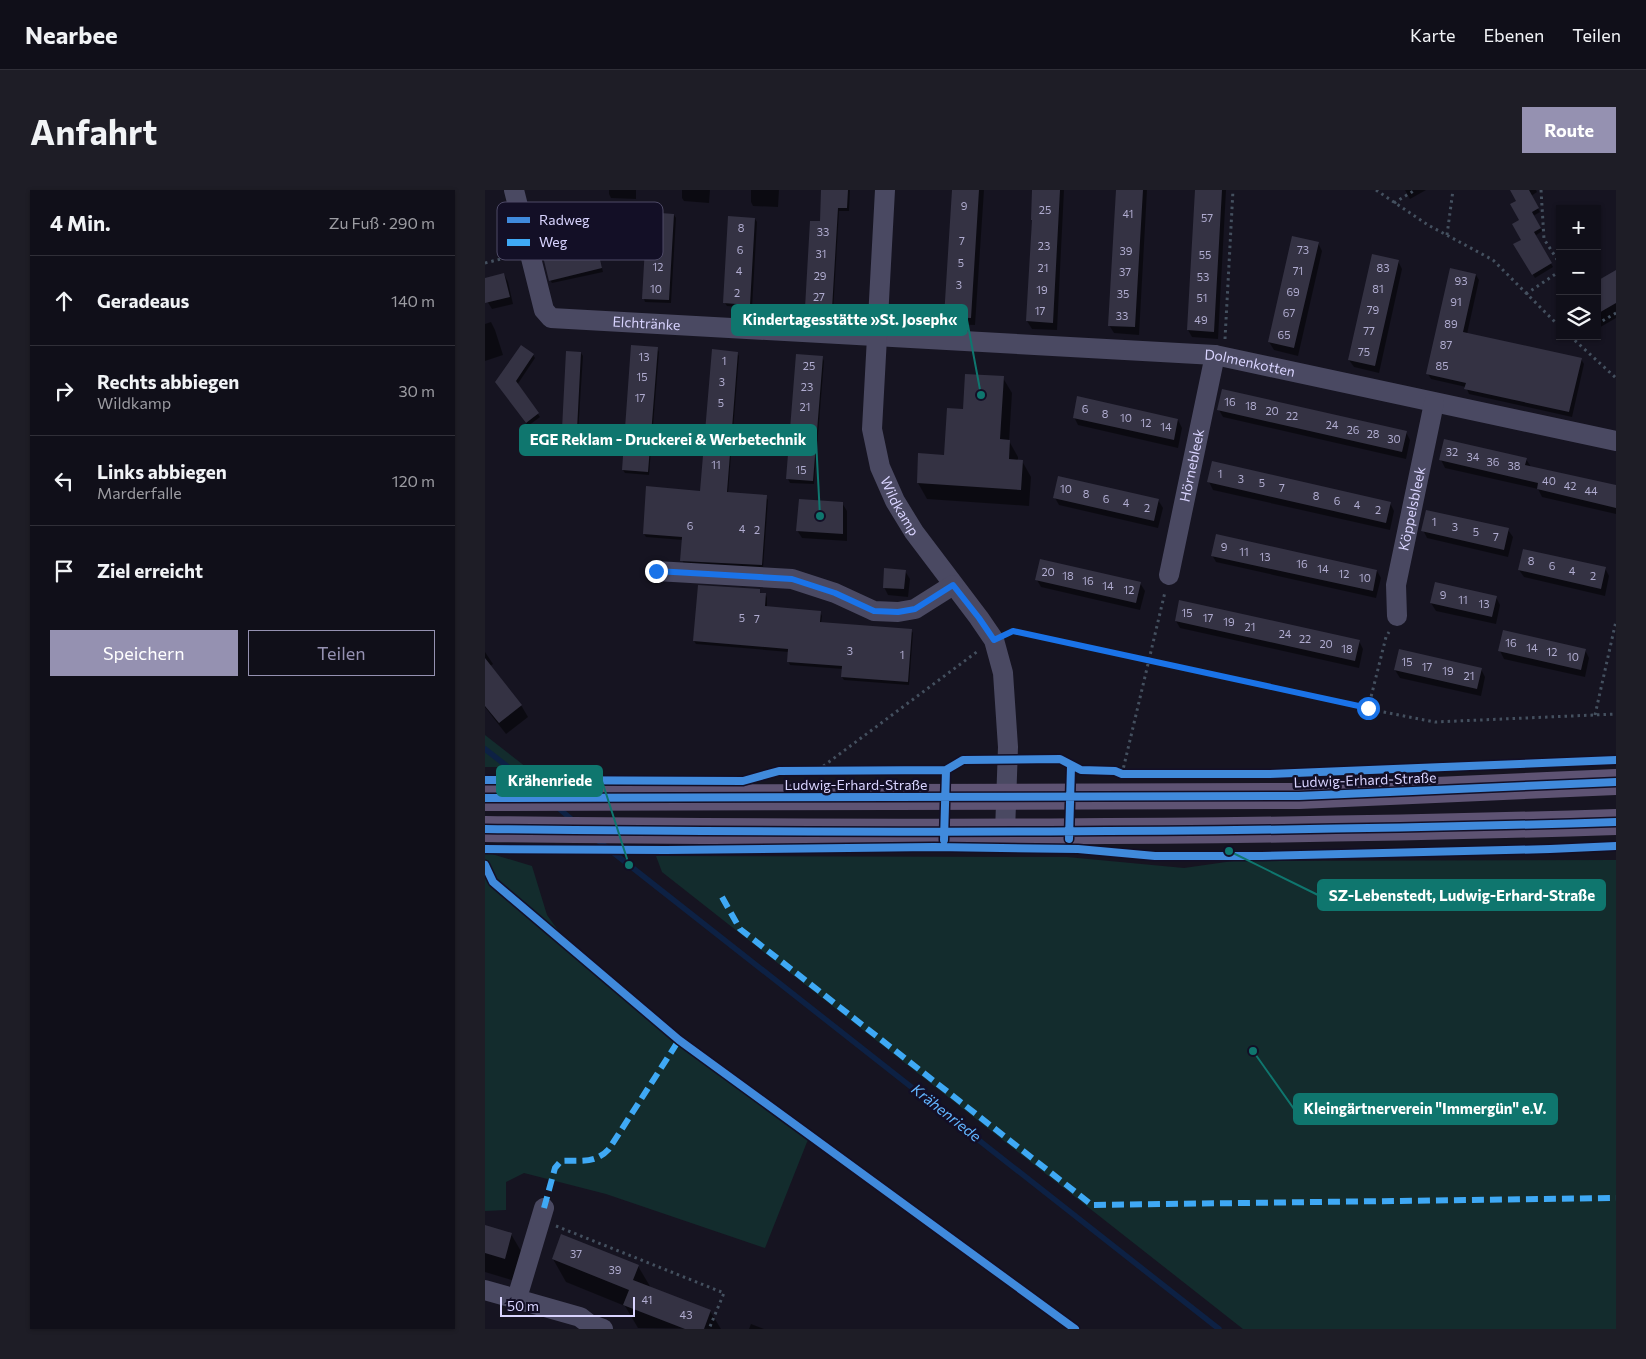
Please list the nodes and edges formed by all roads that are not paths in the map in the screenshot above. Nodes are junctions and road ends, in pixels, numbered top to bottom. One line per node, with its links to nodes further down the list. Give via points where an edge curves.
1 (885, 190): 3 (street, Wildkamp)
2 (531, 260): 3 (street, Elchtränke, via 544,310 551,318)
3 (876, 337): 4 (street, Dolmenkotten); 9 (street, Wildkamp, via 872,429 881,467 895,501)
4 (1219, 356): 5 (street, Dolmenkotten); 8 (street, Hörnebleek)
5 (1434, 403): 6 (street, Dolmenkotten); 10 (street, Köppelsbleek, via 1395,585)
6 (1616, 441)
7 (656, 571): 9 (street, via 792,579 835,593 874,611 915,609)
8 (1169, 575)
9 (953, 585): 13 (street, Wildkamp, via 994,640 1003,673 1008,747)
10 (1397, 616)
11 (1616, 782): 13 (main road, Ludwig-Erhard-Straße, via 1299,796)
12 (485, 798): 13 (main road, Ludwig-Erhard-Straße)
13 (1006, 798): 16 (street)
14 (1616, 822): 16 (main road, via 1427,828)
15 (485, 829): 16 (main road)
16 (1005, 832)
17 (542, 1214): 19 (street)
18 (485, 1290): 19 (street)
19 (517, 1298): 20 (street, via 580,1317)
20 (593, 1327)

